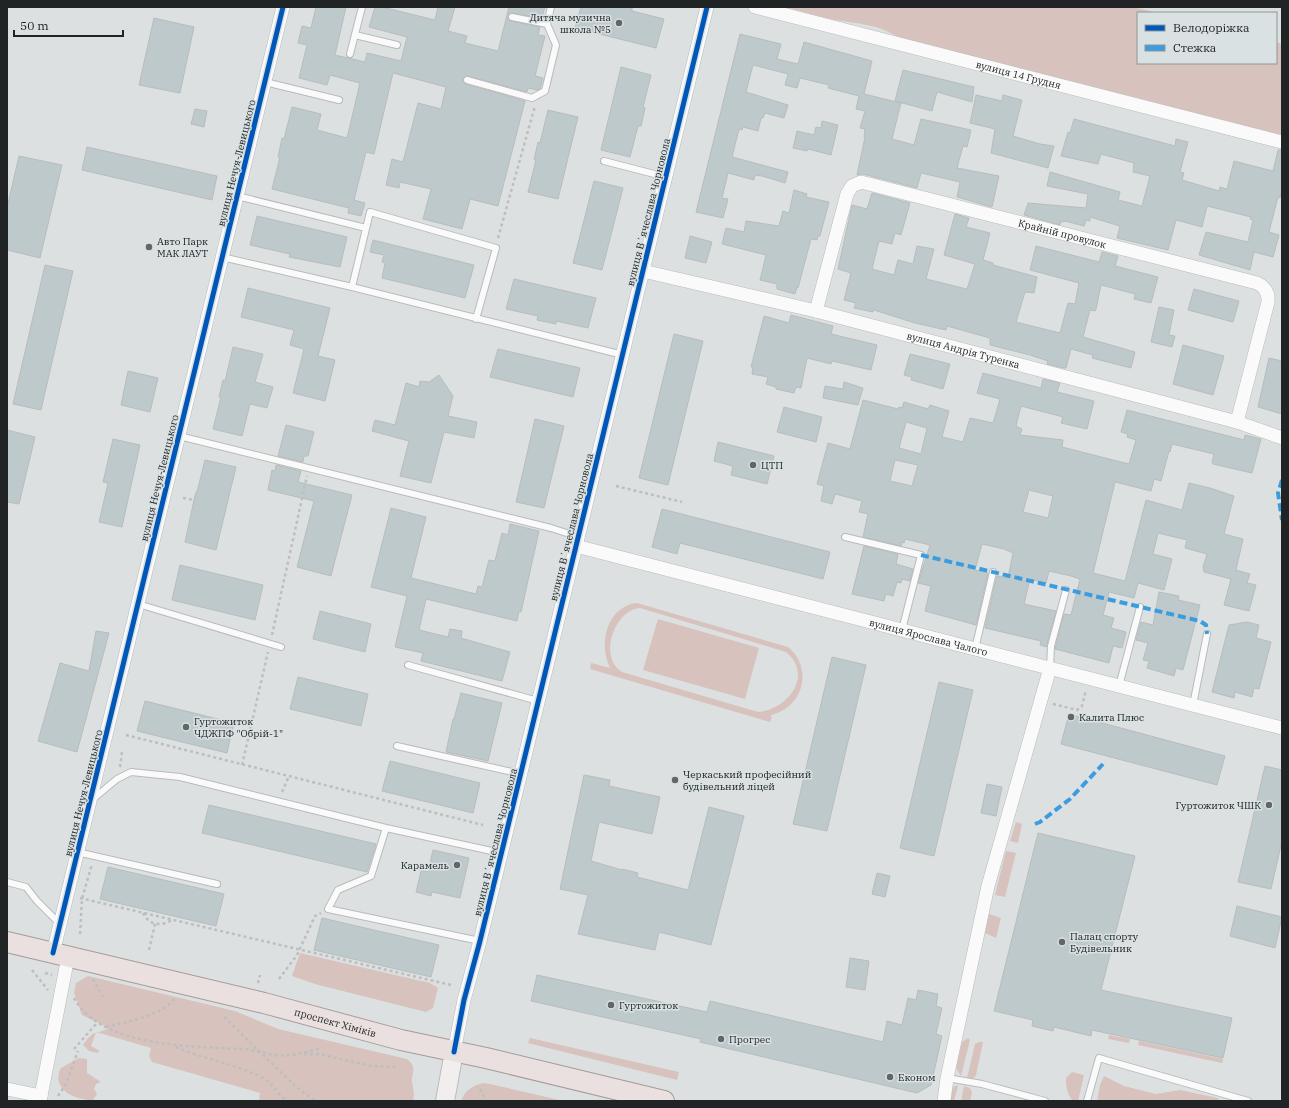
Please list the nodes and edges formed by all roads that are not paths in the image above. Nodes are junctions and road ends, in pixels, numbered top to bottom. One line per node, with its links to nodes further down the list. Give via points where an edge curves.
1 (283, 7): 12 (street, вулиця Нечуя-Левицького)
2 (362, 7): 8 (lane)
3 (551, 7): 7 (lane)
4 (708, 7): 16 (street, вулиця Вʼячеслава Чорновола)
5 (756, 7): 14 (street, вулиця 14 Грудня)
6 (512, 17): 7 (lane)
7 (547, 24): 11 (lane, via 556,45 545,91 532,98)
8 (355, 35): 9 (lane); 10 (lane)
9 (397, 45)
10 (350, 54)
11 (467, 80)
12 (265, 82): 13 (lane); 17 (street, вулиця Нечуя-Левицького)
13 (339, 100)
14 (1282, 142)
15 (604, 161): 16 (lane)
16 (666, 177): 20 (street, вулиця Вʼячеслава Чорновола)
17 (237, 196): 18 (lane); 19 (street, вулиця Нечуя-Левицького)
18 (366, 228): 21 (lane); 23 (lane, via 370,212 496,248)
19 (222, 257): 21 (lane); 26 (street, вулиця Нечуя-Левицького)
20 (643, 271): 22 (street, вулиця Андрія Туренка); 24 (street, вулиця Вʼячеслава Чорновола)
21 (352, 287): 23 (lane)
22 (816, 311): 25 (street, вулиця Андрія Туренка); 25 (street, Крайній провулок, via 847,194 852,186 861,182 1257,283 1267,293 1268,302)
23 (476, 320): 24 (lane)
24 (623, 355): 29 (street, вулиця Вʼячеслава Чорновола)
25 (1237, 422): 27 (street, вулиця Андрія Туренка)
26 (179, 436): 29 (lane, via 551,528); 32 (street, вулиця Нечуя-Левицького)
27 (1282, 438)
28 (844, 537): 34 (lane, via 921,555)
29 (577, 541): 34 (street, вулиця Ярослава Чалого); 41 (street, вулиця Вʼячеслава Чорновола)
30 (993, 572): 37 (lane)
31 (1066, 590): 39 (lane, via 1051,646)
32 (138, 604): 36 (lane); 46 (street, вулиця Нечуя-Левицького)
33 (1140, 607): 40 (lane)
34 (902, 630): 37 (street, вулиця Ярослава Чалого)
35 (1207, 634): 42 (lane)
36 (281, 647)
37 (975, 649): 39 (street, вулиця Ярослава Чалого)
38 (408, 665): 41 (lane)
39 (1050, 668): 40 (street, вулиця Ярослава Чалого); 57 (street, via 988,886)
40 (1119, 686): 42 (street, вулиця Ярослава Чалого)
41 (538, 701): 45 (street, вулиця Вʼячеслава Чорновола)
42 (1194, 705): 43 (street, вулиця Ярослава Чалого)
43 (1282, 728)
44 (397, 746): 45 (lane)
45 (521, 774): 49 (street, вулиця Вʼячеслава Чорновола)
46 (90, 801): 47 (lane, via 116,779 131,772 180,777); 48 (street, вулиця Нечуя-Левицького)
47 (386, 828): 49 (lane); 53 (lane, via 371,876 338,890 328,909)
48 (77, 852): 51 (lane); 52 (street, вулиця Нечуя-Левицького)
49 (501, 853): 53 (street, вулиця Вʼячеслава Чорновола)
50 (7, 882): 52 (lane, via 26,886 36,901)
51 (217, 884)
52 (60, 924): 55 (street, вулиця Нечуя-Левицького)
53 (480, 941): 56 (street, вулиця Вʼячеслава Чорновола, via 464,1000)
54 (7, 942): 55 (main road, проспект Хіміків)
55 (60, 955): 56 (main road, проспект Хіміків, via 264,1003); 59 (street, вулиця Нечуя-Левицького, via 58,1005)
56 (454, 1052): 60 (main road, вулиця Вʼячеслава Чорновола); 61 (main road, проспект Хіміків)
57 (948, 1078): 62 (street); 63 (lane, via 982,1084)
58 (7, 1089): 59 (street)
59 (40, 1099)
60 (445, 1101)
61 (664, 1101)
62 (944, 1101)
63 (1045, 1101)
64 (1087, 1101): 65 (lane, via 1099,1058)
65 (1248, 1101)

